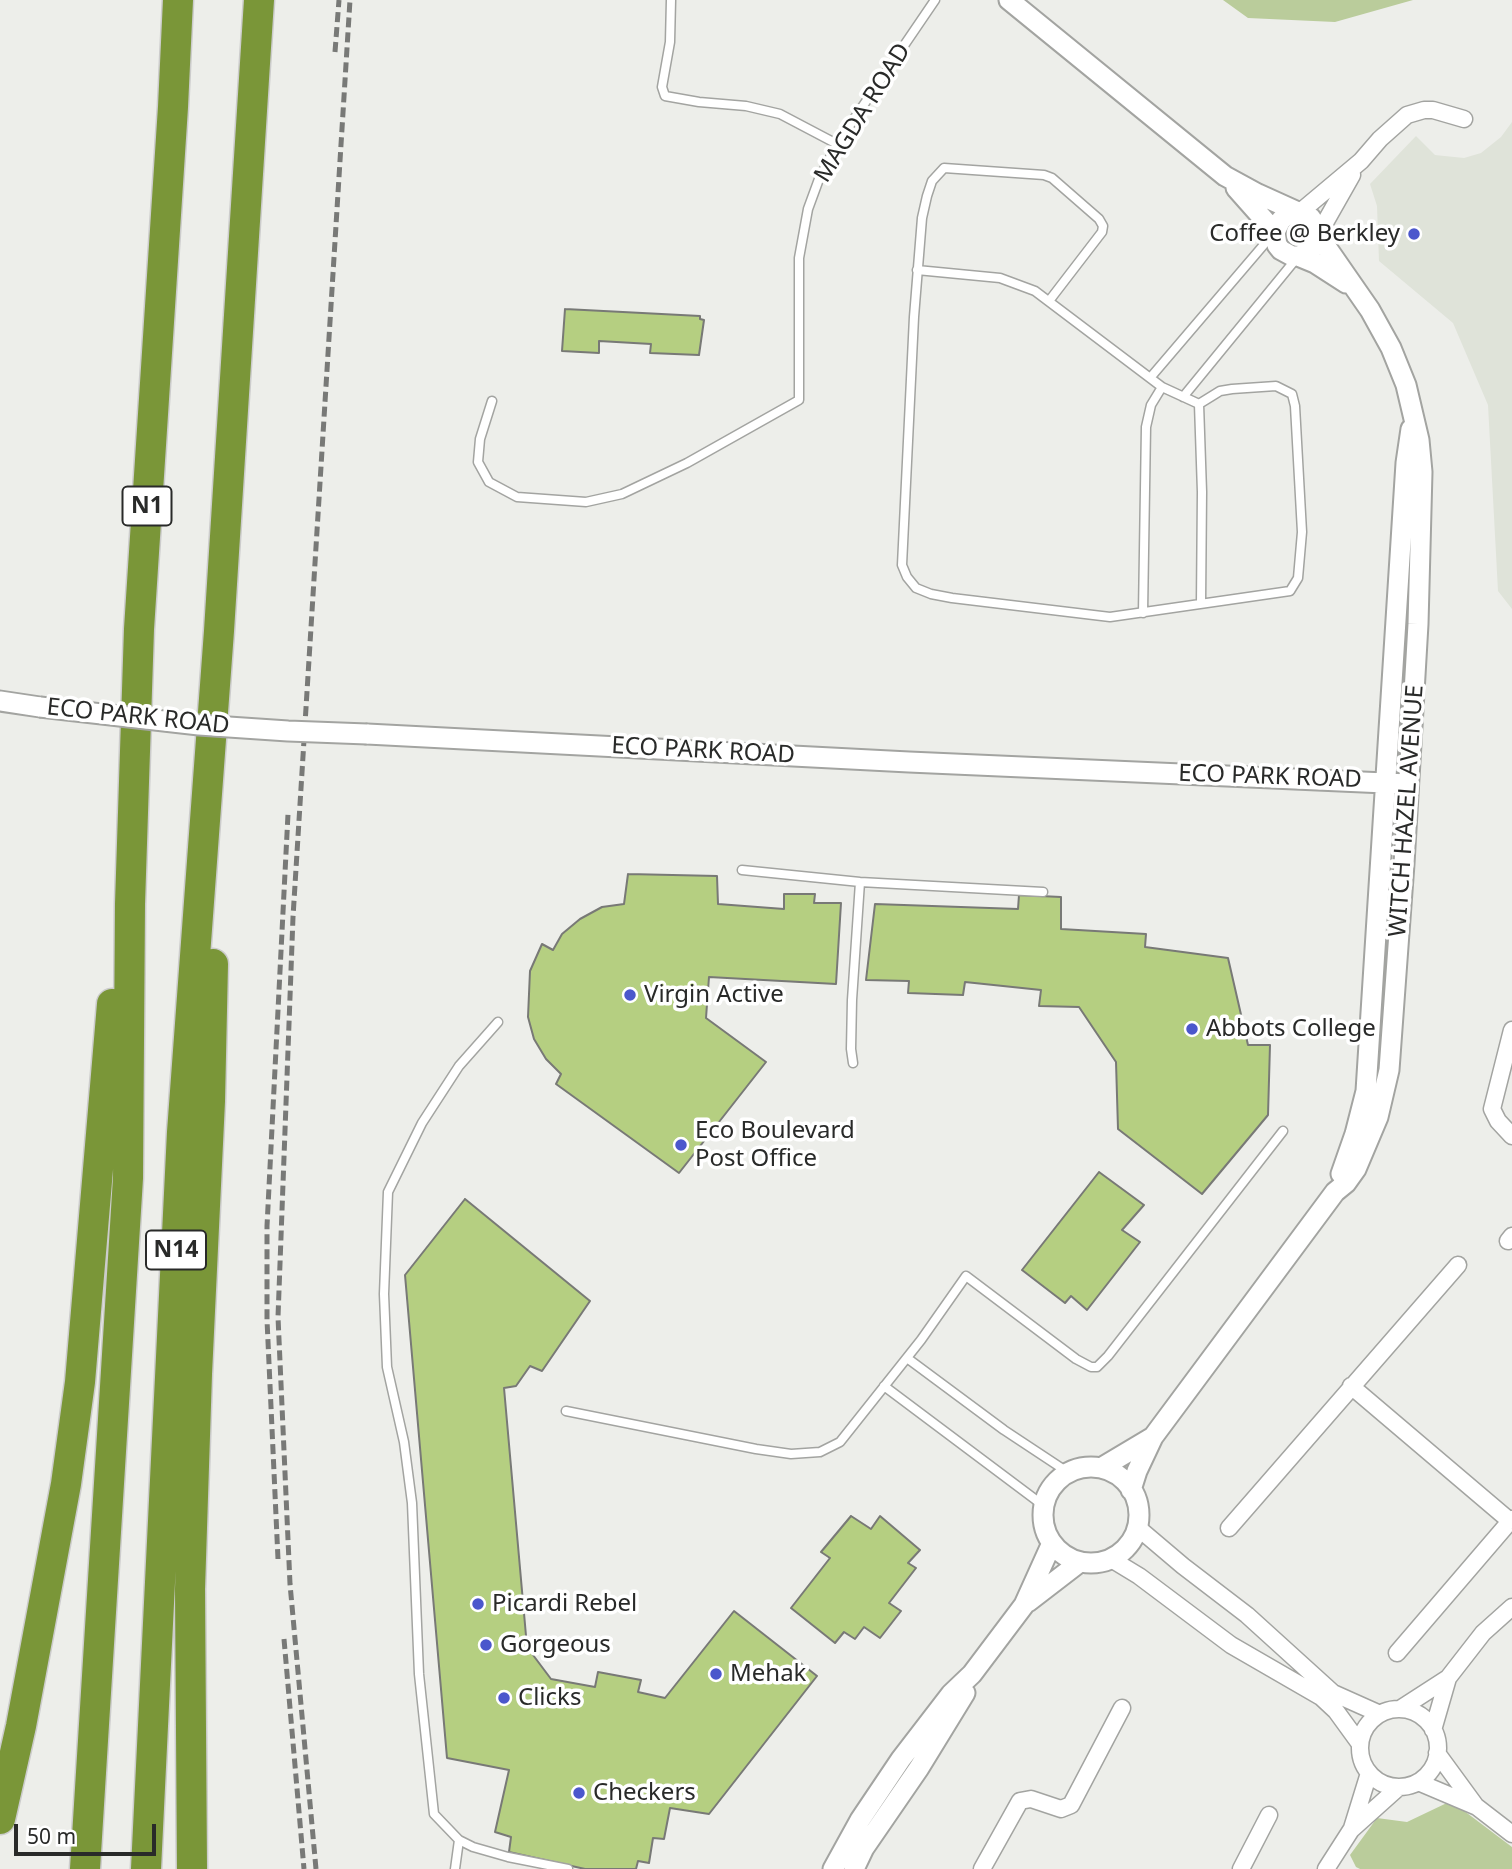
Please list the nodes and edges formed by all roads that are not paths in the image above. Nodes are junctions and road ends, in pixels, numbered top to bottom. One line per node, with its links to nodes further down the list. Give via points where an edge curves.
1 (178, 0): 32 (highway, N1, via 139,629)
2 (259, 0): 25 (highway)
3 (671, 0): 7 (lane, via 662,87 665,96 780,114)
4 (935, 0): 7 (lane, MAGDA ROAD)
5 (1009, 0): 9 (street)
6 (1464, 119): 8 (street, via 1433,110 1414,112)
7 (838, 144): 20 (lane, MAGDA ROAD, via 808,209 800,242 799,400 633,489 586,502 517,496 489,482 478,462)
8 (1361, 161): 10 (street); 12 (street)
9 (1225, 176): 10 (street); 11 (street)
10 (1298, 213): 11 (street, via 1281,220); 12 (street, via 1311,218)
11 (1275, 232): 13 (street, via 1281,250); 17 (lane)
12 (1318, 235): 13 (street, via 1314,247); 15 (street, WITCH HAZEL AVENUE)
13 (1298, 256): 15 (street, WITCH HAZEL AVENUE); 19 (lane)
14 (917, 270): 16 (lane, via 1000,278 1035,290); 16 (lane, via 927,197 932,181 944,168 1044,175 1058,181 1103,226); 24 (lane, via 902,565 907,577 916,589 941,596 1110,617)
15 (1357, 292): 22 (street, WITCH HAZEL AVENUE, via 1391,348)
16 (1049, 301): 17 (lane)
17 (1150, 378): 18 (lane)
18 (1162, 387): 19 (lane); 24 (lane, via 1151,405 1146,427)
19 (1183, 397): 21 (lane)
20 (492, 401)
21 (1199, 404): 23 (lane); 23 (lane, via 1232,389 1276,386 1292,394 1303,532 1298,578 1290,591)
22 (1413, 417): 27 (street, WITCH HAZEL AVENUE, via 1406,463); 28 (street, WITCH HAZEL AVENUE, via 1421,453 1423,499)
23 (1201, 603): 24 (lane)
24 (1143, 613)
25 (219, 631): 78 (highway, N14, via 182,1132); 79 (highway, via 210,1101 190,1589)
26 (0, 701): 27 (street, ECO PARK ROAD, bridge, via 199,724 367,734)
27 (1386, 782): 28 (street, ECO PARK ROAD); 38 (street, WITCH HAZEL AVENUE, via 1366,1091)
28 (1408, 783): 38 (street, WITCH HAZEL AVENUE, via 1387,1083 1365,1150 1346,1183)
29 (742, 870): 30 (lane)
30 (860, 881): 31 (lane); 35 (lane)
31 (1043, 892)
32 (130, 904): 63 (highway, via 114,973 78,1395); 77 (highway, N14, via 128,1178)
33 (498, 1022): 76 (lane, via 459,1066 422,1123 388,1192 387,1367 412,1503 419,1674 431,1802 434,1814)
34 (1512, 1030): 37 (street, via 1492,1109)
35 (853, 1063)
36 (1283, 1131): 40 (lane, via 1100,1365 1091,1367 1076,1359 966,1276)
37 (1512, 1136)
38 (1335, 1192): 44 (street, WITCH HAZEL AVENUE)
39 (1458, 1265): 42 (street)
40 (907, 1358): 41 (lane); 46 (lane)
41 (884, 1386): 43 (lane, via 840,1442 820,1452 756,1449); 48 (lane)
42 (1351, 1386): 49 (street); 51 (street)
43 (566, 1411)
44 (1153, 1437): 45 (street, WITCH HAZEL AVENUE); 47 (street, WITCH HAZEL AVENUE)
45 (1101, 1468): 46 (street); 47 (street)
46 (1069, 1473): 48 (street, via 1049,1492)
47 (1132, 1490): 50 (street, via 1138,1508)
48 (1044, 1506): 52 (street, via 1046,1532)
49 (1511, 1520): 57 (street)
50 (1137, 1527): 53 (street, via 1132,1540); 62 (street, via 1247,1615 1333,1693)
51 (1229, 1528)
52 (1052, 1543): 54 (street); 55 (street)
53 (1111, 1559): 54 (street); 65 (street, via 1231,1645 1321,1697)
54 (1080, 1562): 55 (street)
55 (1024, 1605): 58 (street)
56 (1512, 1607): 59 (street, via 1483,1633)
57 (1397, 1653)
58 (972, 1674): 82 (street, via 901,1759); 83 (street, via 964,1696)
59 (1448, 1678): 61 (street); 64 (street)
60 (1122, 1708): 84 (street, via 1071,1805 1061,1809 1031,1799 1020,1801)
61 (1400, 1709): 62 (street); 64 (street, via 1420,1715)
62 (1380, 1714): 65 (street, via 1366,1726)
63 (21, 1726): 69 (highway); 73 (highway)
64 (1433, 1730): 66 (street)
65 (1360, 1744): 67 (street)
66 (1437, 1753): 68 (street, via 1431,1770); 71 (street)
67 (1368, 1773): 70 (street, via 1377,1781); 74 (street)
68 (1418, 1782): 70 (street); 71 (street)
69 (0, 1787)
70 (1399, 1787): 74 (street)
71 (1476, 1807): 75 (street)
72 (1269, 1815): 85 (street)
73 (0, 1819)
74 (1352, 1830): 86 (street)
75 (1512, 1834)
76 (459, 1840): 80 (lane); 81 (lane, via 508,1857)
77 (86, 1869)
78 (146, 1869)
79 (192, 1869)
80 (455, 1869)
81 (568, 1869)
82 (833, 1869)
83 (854, 1869)
84 (982, 1869)
85 (1241, 1869)
86 (1326, 1869)

